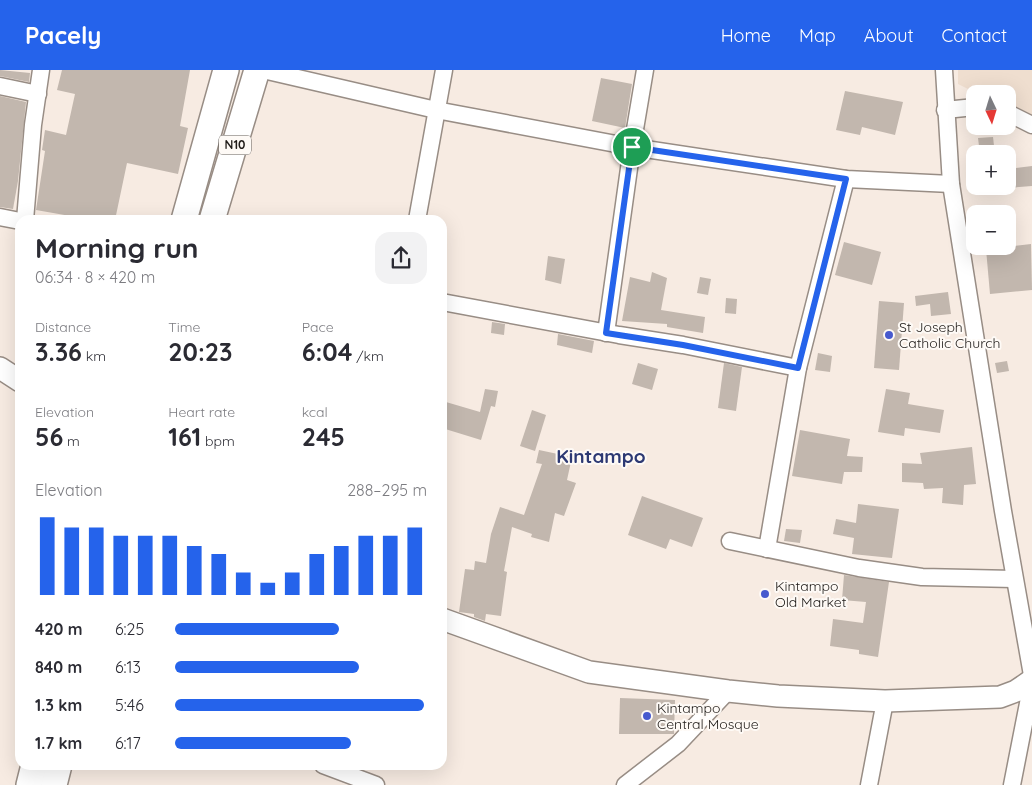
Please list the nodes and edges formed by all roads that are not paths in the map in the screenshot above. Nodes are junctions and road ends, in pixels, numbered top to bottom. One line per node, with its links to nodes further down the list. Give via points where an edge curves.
1 (41, 70): 9 (street)
2 (226, 70): 16 (highway, N10)
3 (257, 70): 17 (highway, N10)
4 (263, 70): 11 (street)
5 (444, 70): 11 (street)
6 (645, 70): 15 (street)
7 (944, 70): 12 (street)
8 (0, 86): 9 (street)
9 (38, 94): 20 (street)
10 (966, 108): 12 (street)
11 (436, 110): 15 (street); 23 (street)
12 (945, 110): 19 (street)
13 (1016, 117): 14 (street)
14 (1032, 126)
15 (632, 147): 18 (street); 27 (street)
16 (200, 162): 17 (highway); 21 (highway, N10)
17 (228, 167): 22 (highway, N10)
18 (846, 179): 19 (street); 29 (street)
19 (951, 184): 33 (street)
20 (26, 215)
21 (185, 215)
22 (214, 215)
23 (418, 215)
24 (0, 217): 25 (street)
25 (15, 220)
26 (447, 303): 27 (street)
27 (606, 333): 29 (street)
28 (0, 368): 30 (main road)
29 (798, 368): 32 (street)
30 (15, 378)
31 (730, 541): 32 (street)
32 (767, 549): 33 (street, via 922,577)
33 (1014, 579): 35 (street)
34 (447, 621): 37 (main road, via 589,672)
35 (1032, 675)
36 (1032, 681): 38 (main road, via 1000,697); 47 (street)
37 (728, 691): 38 (main road); 45 (street, via 678,744)
38 (885, 701): 46 (street)
39 (33, 770): 42 (highway)
40 (58, 770): 43 (highway)
41 (336, 770): 44 (street)
42 (29, 785)
43 (54, 785)
44 (376, 785)
45 (625, 785)
46 (869, 785)
47 (1012, 785)

